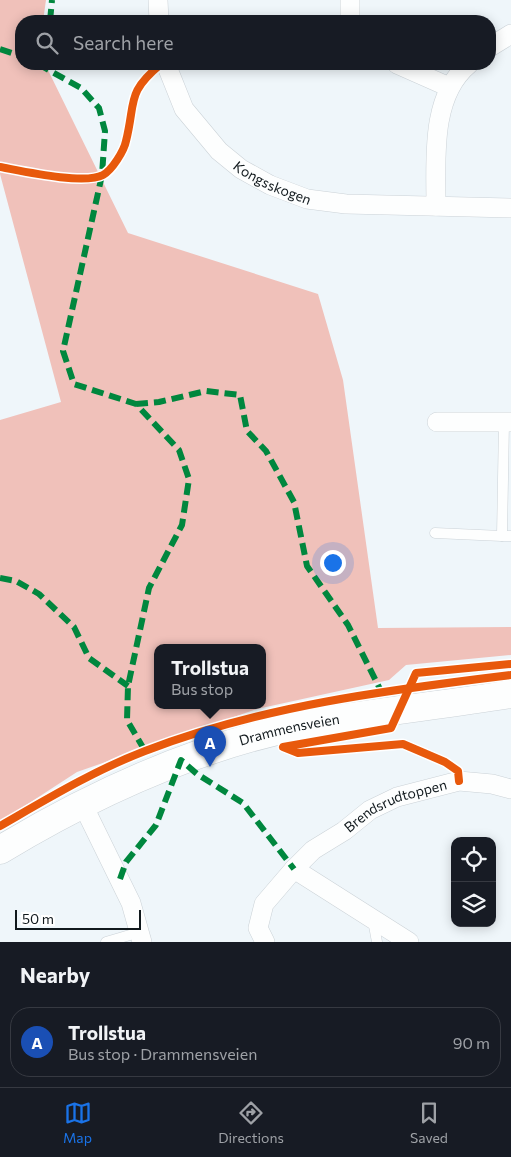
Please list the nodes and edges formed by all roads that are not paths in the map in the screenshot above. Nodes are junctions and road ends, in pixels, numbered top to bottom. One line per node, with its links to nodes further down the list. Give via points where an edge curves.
1 (158, 0): 3 (street)
2 (350, 0): 4 (street)
3 (159, 15)
4 (350, 15)
5 (511, 34): 6 (street)
6 (496, 43)
7 (168, 70): 11 (street, Kongsskogen, via 184,109 219,151 240,169 270,185 307,199 346,204)
8 (411, 70): 10 (street)
9 (463, 70): 10 (street)
10 (449, 86): 11 (street, via 438,136)
11 (436, 206): 12 (street, Kongsskogen)
12 (511, 208)
13 (437, 422): 14 (street)
14 (508, 422): 16 (lane)
15 (435, 533): 16 (lane)
16 (507, 536)
17 (511, 694): 19 (main road, Drammensveien, via 308,724 262,735 181,760)
18 (511, 789): 21 (street, Brendsrudtoppen, via 459,780 396,797 370,810 313,850)
19 (82, 803): 20 (main road, Drammensveien); 23 (street, via 131,903)
20 (0, 850)
21 (294, 869): 22 (street); 25 (street, Brendsrudtoppen, via 264,904 258,928)
22 (372, 919): 26 (lane); 27 (street)
23 (141, 937): 24 (lane)
24 (106, 942)
25 (265, 942)
26 (377, 942)
27 (409, 942)

